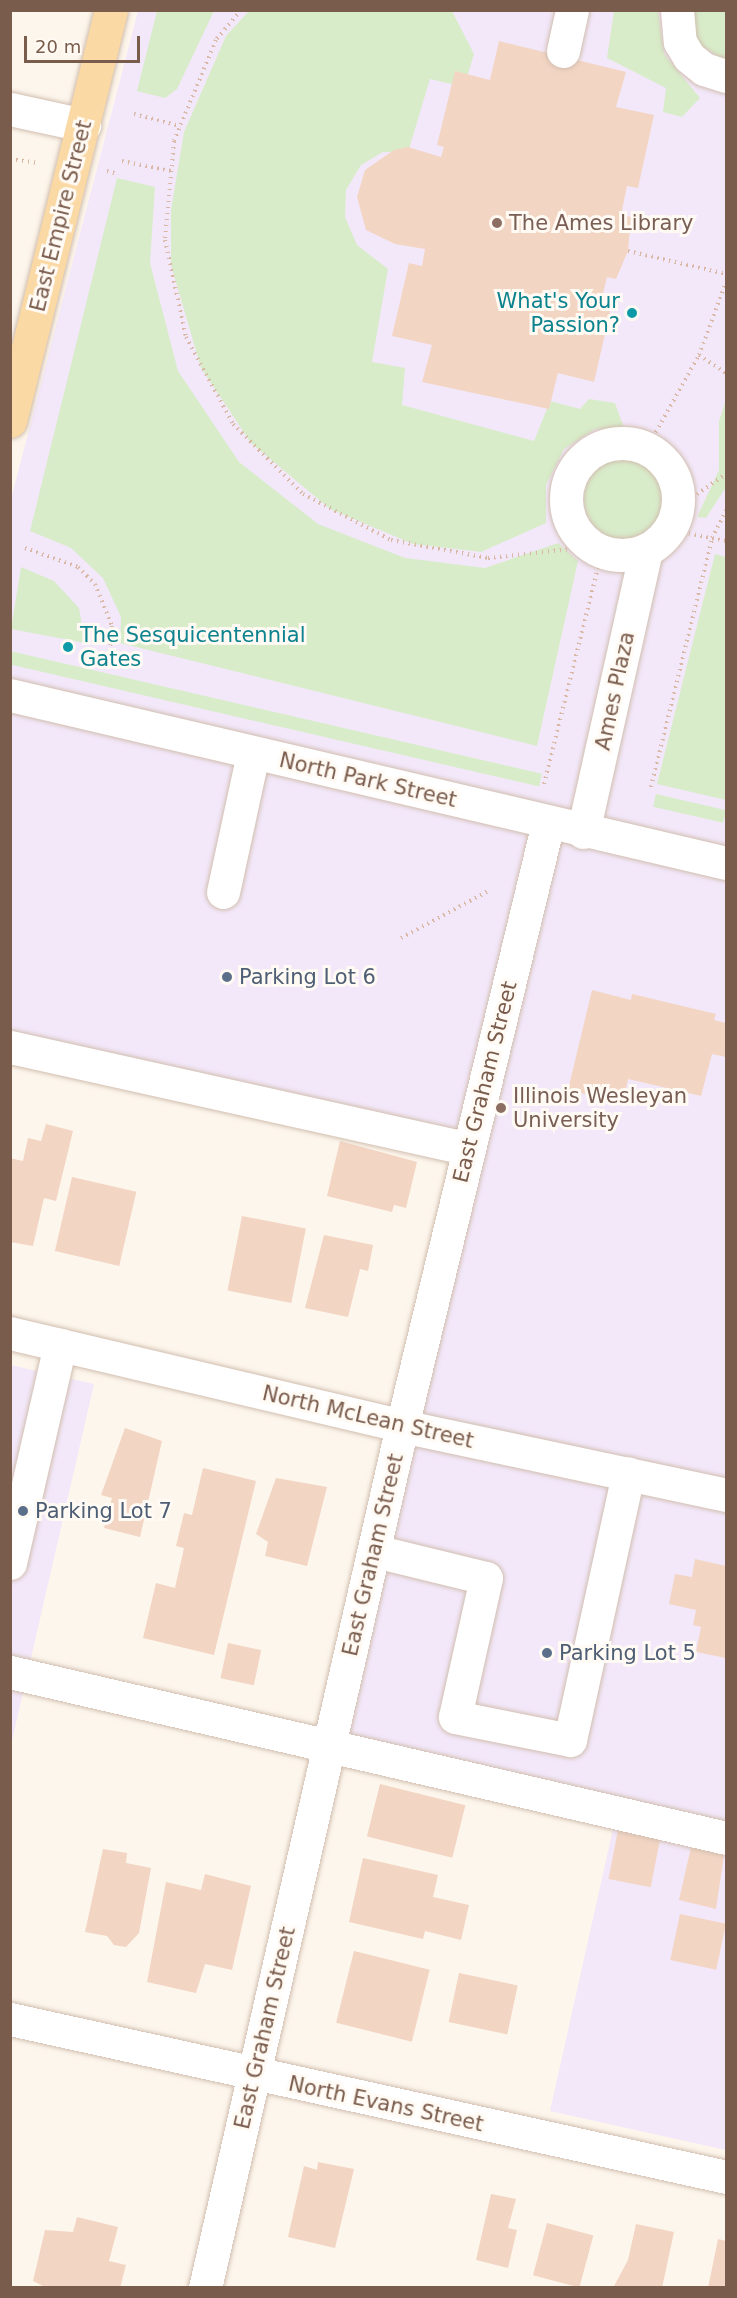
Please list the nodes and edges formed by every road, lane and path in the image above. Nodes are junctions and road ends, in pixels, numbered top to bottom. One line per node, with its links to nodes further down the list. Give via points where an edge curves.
1 (111, 10): 9 (main road, East Empire Street)
2 (241, 10): 10 (path, via 216,40)
3 (572, 10): 5 (street)
4 (677, 10): 6 (street, via 680,42 689,57 704,69)
5 (563, 51)
6 (726, 76)
7 (10, 109): 9 (street)
8 (134, 114): 10 (path)
9 (84, 125): 18 (main road, East Empire Street)
10 (180, 126): 12 (path)
11 (122, 161): 12 (path)
12 (171, 171): 26 (path, via 165,240 186,337 233,424 303,494 391,540 488,558)
13 (628, 251): 14 (path)
14 (726, 274)
15 (726, 282): 16 (path)
16 (699, 355): 17 (path); 19 (path)
17 (726, 373)
18 (12, 411)
19 (647, 448): 22 (street, via 673,474); 26 (street, via 610,443 578,463 565,499 568,517)
20 (726, 474): 22 (path)
21 (726, 510): 23 (path)
22 (674, 519): 23 (path); 27 (street)
23 (712, 538): 24 (path); 31 (path)
24 (726, 541)
25 (25, 548): 28 (path, via 78,567 95,584 112,626)
26 (597, 549): 27 (street, via 628,556); 32 (path)
27 (646, 550): 33 (street, Ames Plaza)
28 (109, 664)
29 (10, 696): 30 (street, North Park Street)
30 (253, 753): 32 (street, North Park Street); 36 (street)
31 (651, 787)
32 (542, 822): 33 (street, North Park Street); 39 (street, East Graham Street)
33 (583, 832): 34 (street, North Park Street)
34 (726, 863)
35 (490, 890): 37 (path)
36 (222, 892)
37 (401, 938)
38 (10, 1047): 39 (street)
39 (469, 1149): 42 (street, East Graham Street)
40 (10, 1333): 41 (street, North McLean Street)
41 (60, 1345): 42 (street, North McLean Street); 46 (street)
42 (402, 1426): 43 (street, North McLean Street); 45 (street, East Graham Street)
43 (628, 1473): 44 (street, North McLean Street); 45 (street, via 570,1740 455,1717 486,1578)
44 (726, 1495)
45 (375, 1551): 48 (street, East Graham Street)
46 (10, 1563)
47 (10, 1672): 48 (street)
48 (329, 1745): 49 (street); 51 (street, East Graham Street)
49 (726, 1838)
50 (10, 2019): 51 (street, North Evans Street)
51 (254, 2076): 52 (street, North Evans Street); 53 (street, East Graham Street)
52 (726, 2177)
53 (205, 2288)

